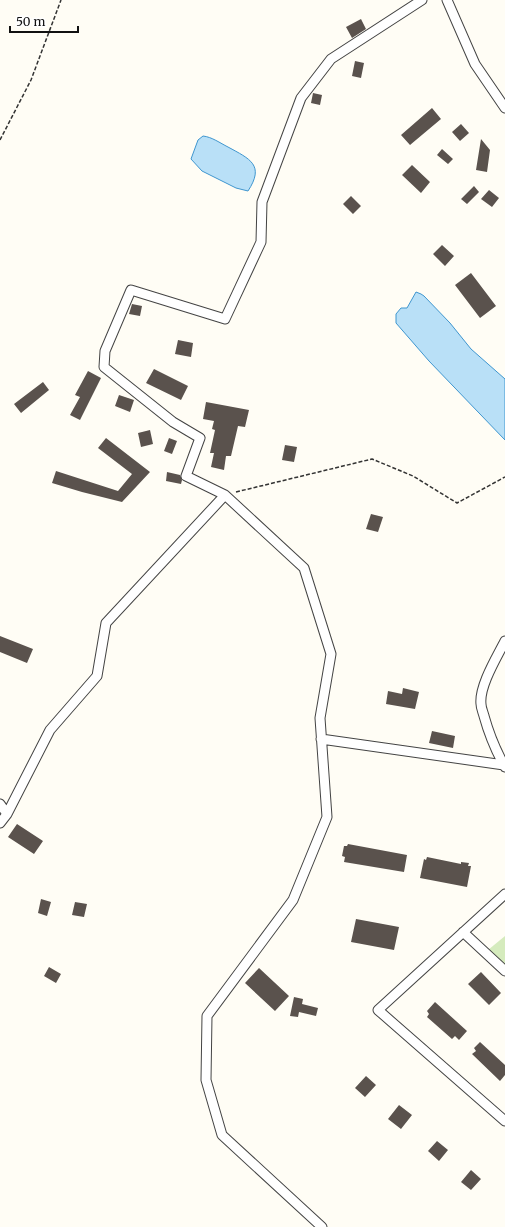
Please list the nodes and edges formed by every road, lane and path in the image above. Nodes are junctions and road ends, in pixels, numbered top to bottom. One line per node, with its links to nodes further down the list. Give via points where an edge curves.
1 (60, 0): 5 (path, via 31,80)
2 (422, 0): 7 (street, via 331,59 301,98 262,202 261,242 225,320 131,290 105,352 104,367 173,422 200,438 186,476)
3 (447, 0): 4 (street, via 475,64)
4 (505, 108)
5 (0, 140)
6 (505, 477): 7 (path, via 457,503 413,476 372,459)
7 (224, 495): 9 (street, via 304,568 330,654 320,718); 12 (street, via 106,623 97,676 50,730)
8 (505, 641): 10 (street, via 488,674 481,704 487,729)
9 (321, 739): 10 (street); 18 (street, via 327,817 293,900 207,1016 206,1080 222,1135)
10 (504, 766)
11 (0, 804): 12 (street)
12 (7, 814): 13 (street)
13 (0, 824)
14 (505, 894): 15 (street)
15 (463, 932): 16 (street); 17 (street, via 378,1010)
16 (505, 971)
17 (505, 1121)
18 (322, 1227)

